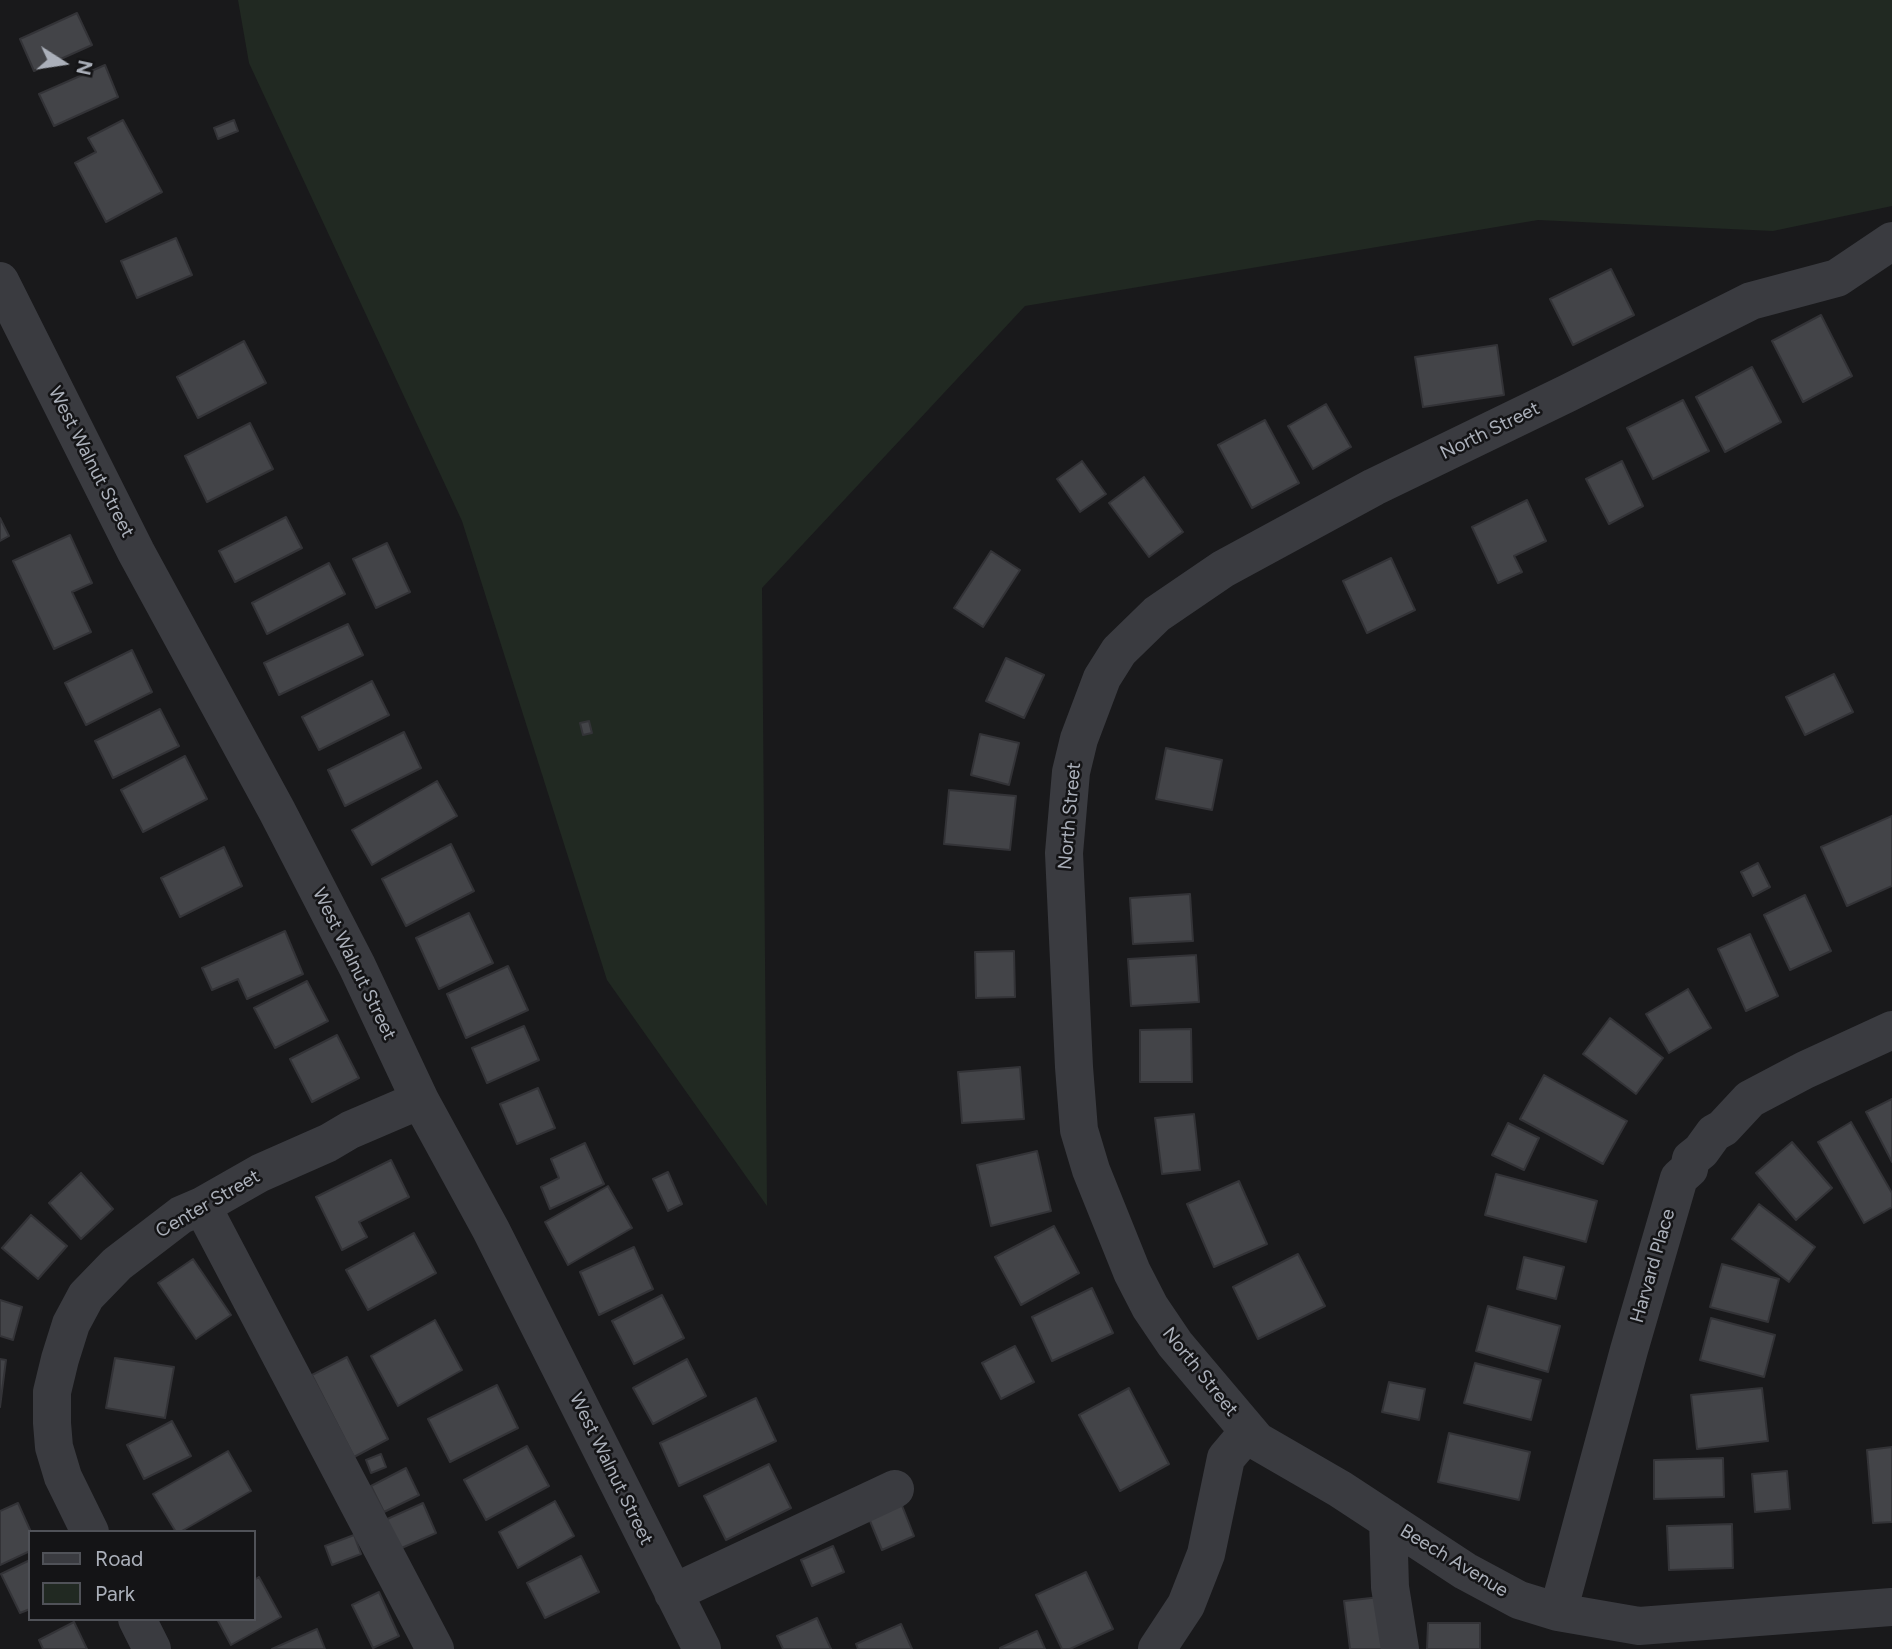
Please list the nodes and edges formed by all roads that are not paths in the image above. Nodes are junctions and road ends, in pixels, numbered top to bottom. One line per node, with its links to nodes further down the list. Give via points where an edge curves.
1 (1892, 241): 6 (street, North Street, via 1837,278 1752,301 1374,487 1223,569 1143,625 1119,650 1102,678 1071,772 1064,853 1079,1130 1091,1170 1150,1307)
2 (0, 282): 4 (street, West Walnut Street, via 136,552 351,954)
3 (1892, 1030): 12 (street, Harvard Place, via 1750,1099 1714,1133 1679,1178)
4 (420, 1100): 5 (street, Center Street, via 260,1173); 10 (street, West Walnut Street, via 491,1230)
5 (202, 1206): 9 (street, Center Street, via 169,1223 104,1275 71,1324 52,1392 54,1447); 15 (street)
6 (1248, 1432): 8 (street, Beech Avenue); 17 (street, North Street, via 1226,1458 1206,1554 1186,1605)
7 (895, 1489): 10 (street)
8 (1388, 1520): 12 (street, Beech Avenue, via 1486,1583); 18 (street)
9 (89, 1530)
10 (673, 1593): 16 (street, West Walnut Street)
11 (1892, 1607): 12 (street, Beech Avenue, via 1639,1626)
12 (1558, 1612)
13 (138, 1621): 14 (street)
14 (152, 1649)
15 (435, 1649)
16 (702, 1649)
17 (1157, 1649)
18 (1400, 1649)

